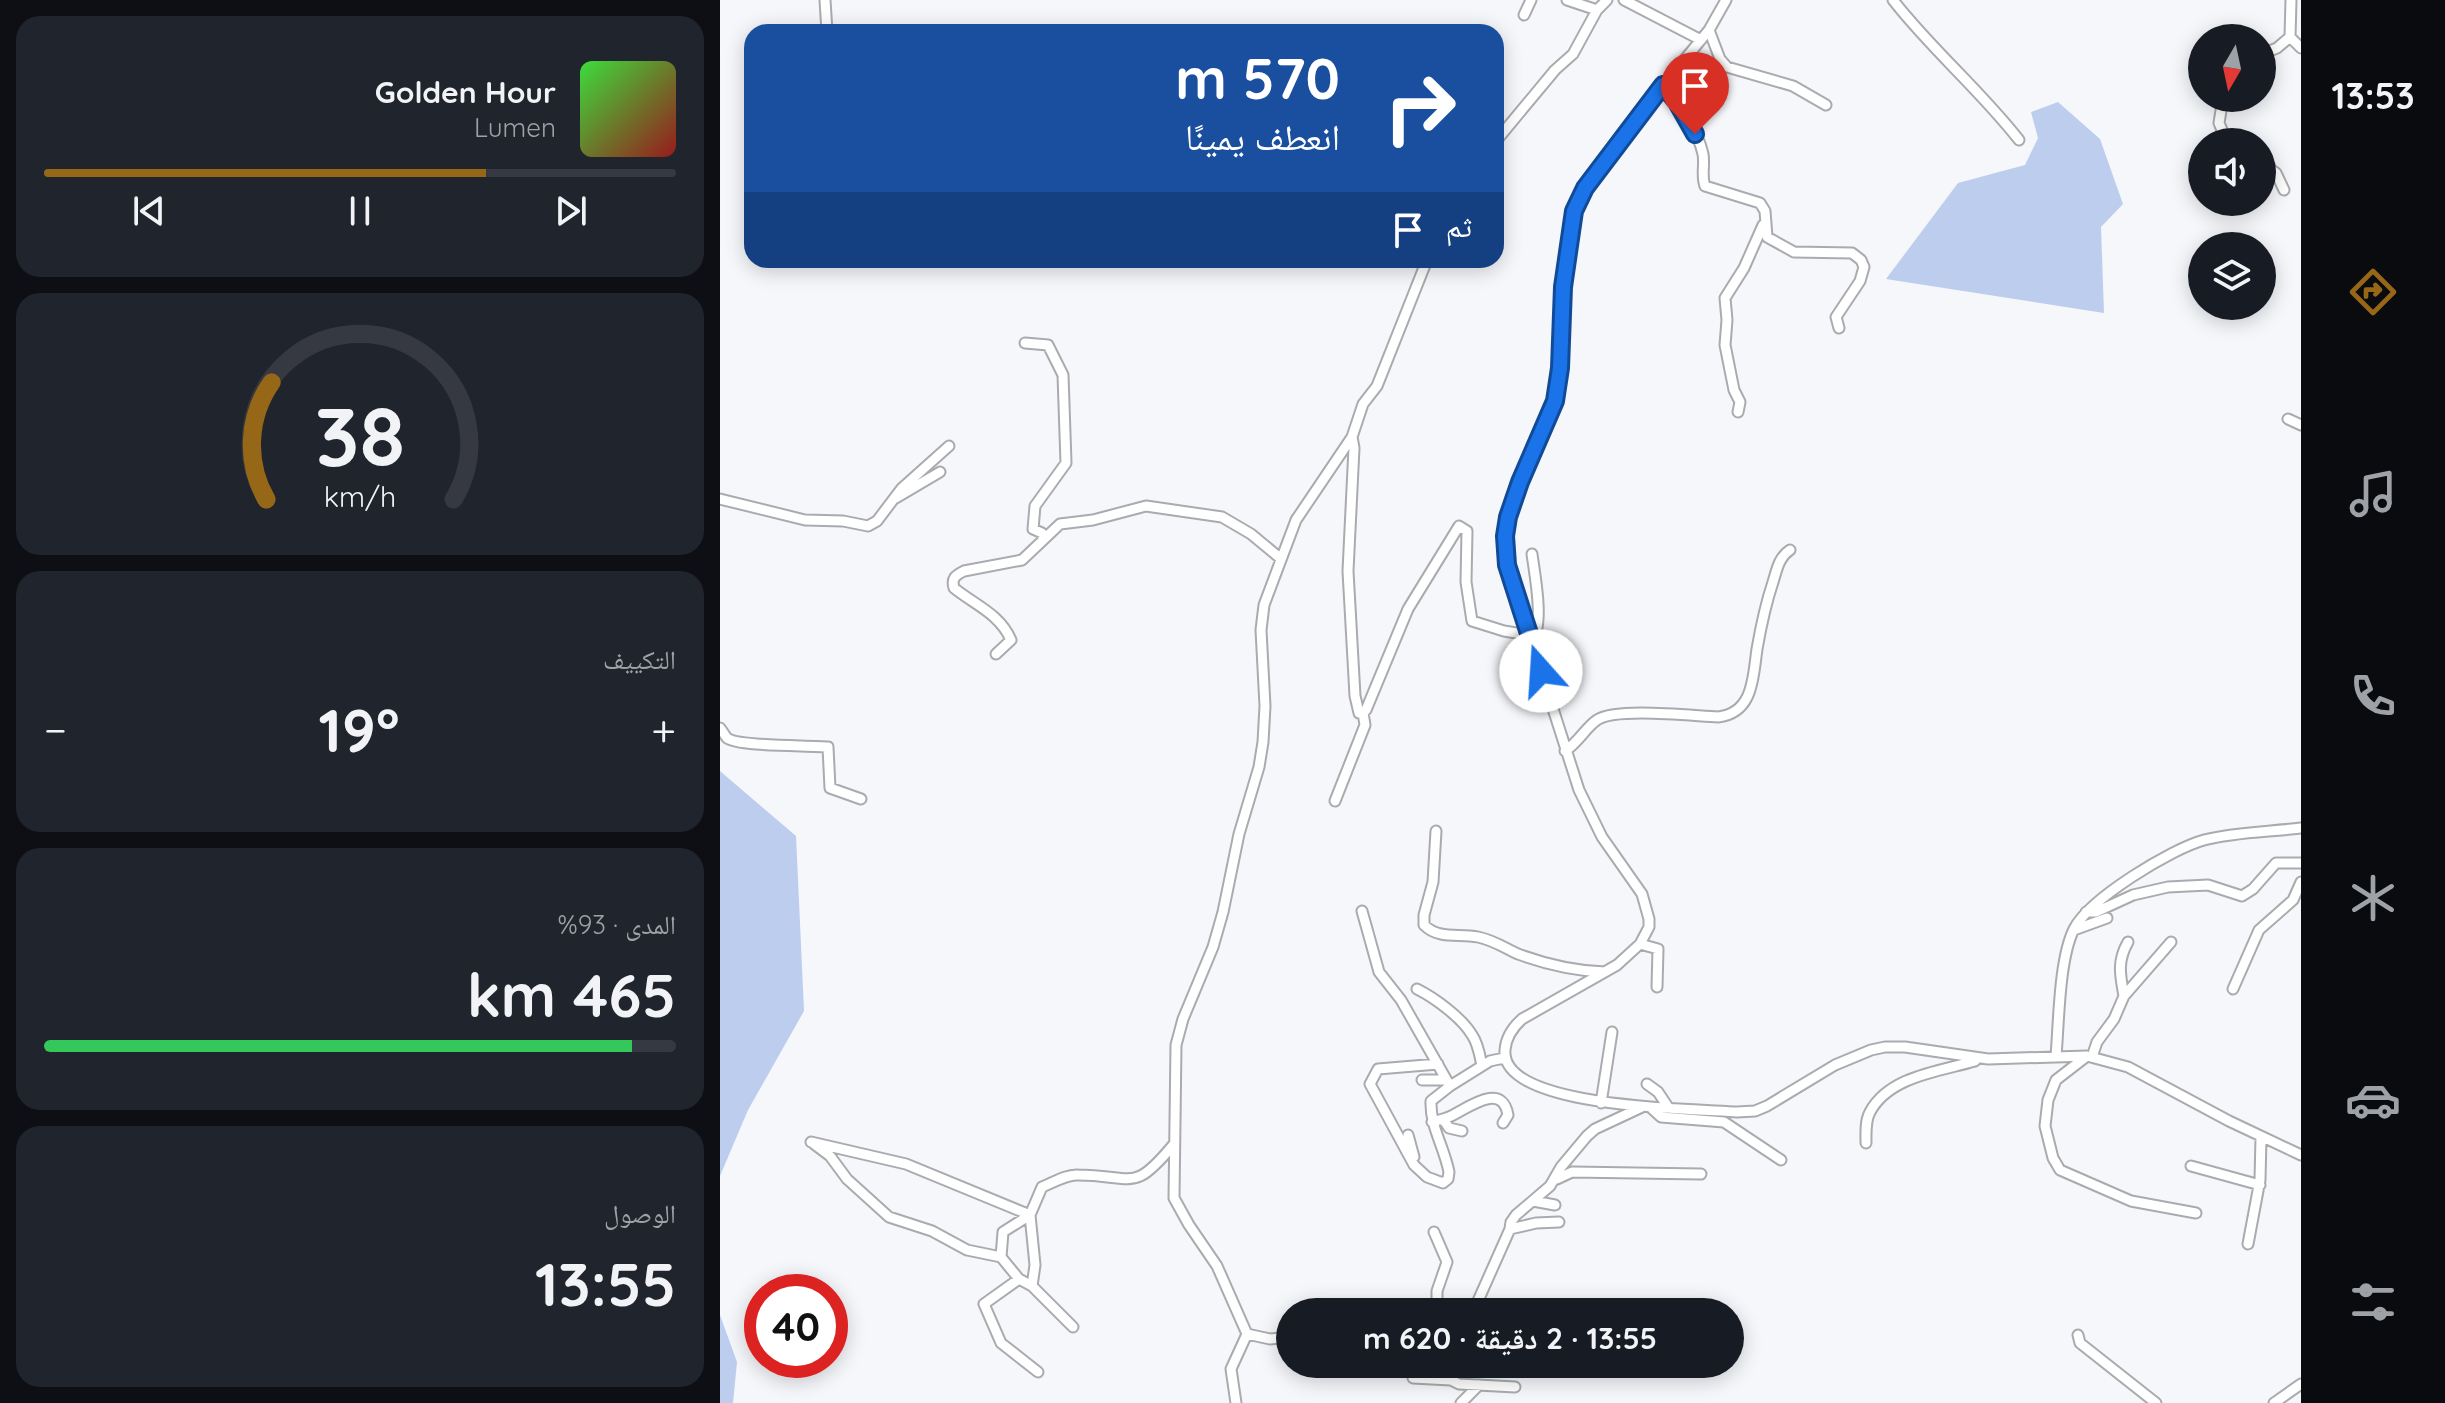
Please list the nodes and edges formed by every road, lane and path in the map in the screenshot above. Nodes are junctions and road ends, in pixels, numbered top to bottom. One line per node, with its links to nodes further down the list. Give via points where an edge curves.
1 (825, 0): 11 (street)
2 (1531, 0): 10 (street)
3 (1567, 0): 9 (street)
4 (1607, 0): 9 (street)
5 (1624, 0): 14 (street)
6 (1726, 0): 12 (street)
7 (1893, 0): 20 (street)
8 (2291, 0): 13 (street)
9 (1597, 10): 19 (street, via 1573,54)
10 (1524, 15)
11 (826, 24)
12 (1709, 30): 14 (street); 18 (street, via 1727,67 1793,86)
13 (2290, 37): 15 (street); 16 (street)
14 (1701, 40): 17 (street)
15 (2276, 48)
16 (2301, 48)
17 (1663, 85): 23 (street, via 1695,134 1704,157 1703,183 1760,203); 39 (street, via 1585,188 1570,224 1555,401 1512,502 1505,536 1507,565)
18 (1826, 105)
19 (1504, 131)
20 (2019, 140)
21 (2276, 173): 22 (street)
22 (2284, 190)
23 (1765, 221): 25 (street, via 1767,237 1785,249 1852,253 1861,260 1860,281 1836,317); 27 (street, via 1725,298 1725,345)
24 (1424, 268): 30 (street)
25 (1839, 328)
26 (1025, 343): 35 (street, via 1048,345 1063,375 1066,397 1066,463 1035,506 1033,529)
27 (1738, 412)
28 (2288, 419): 29 (street)
29 (2301, 425)
30 (1352, 437): 38 (street, via 1296,520); 41 (street, via 1349,612 1356,706)
31 (949, 446): 33 (street)
32 (940, 472): 33 (street)
33 (896, 498): 34 (street, via 868,526 805,520)
34 (720, 499)
35 (1043, 538): 38 (street, via 1060,524 1146,506 1222,517); 40 (street, via 1022,560 964,571 952,582 1007,631 1011,640)
36 (1790, 550): 43 (street, via 1776,570 1754,684 1739,709 1718,717 1607,716)
37 (1532, 554): 39 (street, via 1538,605 1536,635)
38 (1280, 558): 82 (street, via 1261,630 1265,706 1259,767 1213,947 1176,1045)
39 (1530, 640): 41 (street, via 1472,621 1467,531 1459,526 1408,609); 43 (street)
40 (996, 654)
41 (1363, 713): 45 (street, via 1365,725)
42 (720, 728): 44 (street, via 732,741 828,747 830,788)
43 (1565, 751): 56 (street, via 1593,820 1645,900 1649,927)
44 (861, 799)
45 (1335, 801)
46 (2301, 828): 51 (street, via 2189,845)
47 (1436, 831): 57 (street, via 1424,925 1436,934 1487,939 1553,964)
48 (2301, 863): 51 (street, via 2276,863 2242,896 2208,885 2168,887)
49 (2301, 882): 60 (street, via 2293,900 2259,930)
50 (1362, 911): 67 (street, via 1379,972)
51 (2086, 912): 53 (street)
52 (2107, 918): 53 (street)
53 (2074, 930): 63 (street)
54 (2128, 942): 61 (street, via 2120,956)
55 (2171, 942): 61 (street)
56 (1640, 944): 57 (street); 58 (street, via 1658,949)
57 (1605, 972): 65 (street, via 1522,1019 1509,1034)
58 (1657, 987)
59 (1417, 989): 68 (street, via 1465,1025)
60 (2233, 989)
61 (2124, 996): 64 (street)
62 (1612, 1032): 72 (street)
63 (2056, 1056): 64 (street); 66 (street)
64 (2089, 1056): 80 (street, via 2128,1067); 92 (street, via 2056,1080 2048,1100 2045,1126 2060,1170 2131,1201)
65 (1504, 1058): 68 (street); 72 (street, via 1524,1081)
66 (1982, 1059): 74 (street, via 1885,1047 1835,1065 1755,1111); 81 (street, via 1900,1084 1870,1112)
67 (1438, 1064): 70 (street); 85 (street, via 1378,1069 1370,1084)
68 (1482, 1066): 70 (street)
69 (1422, 1080): 70 (street)
70 (1448, 1083): 76 (street, via 1431,1101)
71 (1647, 1084): 74 (street)
72 (1601, 1103): 73 (street)
73 (1648, 1106): 74 (street); 84 (street, via 1661,1117 1724,1122); 88 (street, via 1595,1129 1566,1160)
74 (1668, 1107)
75 (1443, 1119): 76 (street); 77 (street, via 1493,1098 1507,1108); 78 (street, via 1449,1128)
76 (1432, 1122): 85 (street, via 1448,1179 1436,1181)
77 (1503, 1123)
78 (1462, 1131)
79 (1408, 1135): 85 (street)
80 (2261, 1137): 83 (street); 89 (street)
81 (1866, 1143)
82 (1174, 1144): 93 (street, via 1153,1169 1135,1180 1075,1174 1042,1187); 104 (street, via 1174,1198 1217,1266)
83 (2300, 1152)
84 (1781, 1160)
85 (1414, 1165)
86 (2191, 1166): 89 (street)
87 (1701, 1174): 88 (street, via 1572,1172)
88 (1557, 1179): 90 (street)
89 (2260, 1185): 97 (street)
90 (1533, 1201): 91 (street); 95 (street, via 1516,1215)
91 (1555, 1205)
92 (2196, 1213)
93 (1030, 1215): 98 (street, via 1003,1232); 98 (street, via 906,1164 811,1142 889,1217 967,1250); 100 (street)
94 (1559, 1222): 95 (street)
95 (1510, 1229): 102 (street)
96 (1434, 1232): 101 (street, via 1447,1262)
97 (2248, 1244)
98 (1001, 1257): 99 (street)
99 (1019, 1279): 100 (street); 107 (street, via 984,1304 1001,1343)
100 (1032, 1286): 103 (street)
101 (1437, 1298)
102 (1479, 1298)
103 (1073, 1327)
104 (1247, 1334): 106 (street); 113 (street, via 1231,1369)
105 (2078, 1335): 115 (street, via 2080,1343)
106 (1276, 1338)
107 (1038, 1372)
108 (1413, 1378): 109 (street)
109 (1451, 1380): 111 (street)
110 (2301, 1384): 116 (street)
111 (1479, 1385): 112 (street); 114 (street)
112 (1515, 1387)
113 (1236, 1403)
114 (1461, 1403)
115 (2156, 1403)
116 (2274, 1403)

